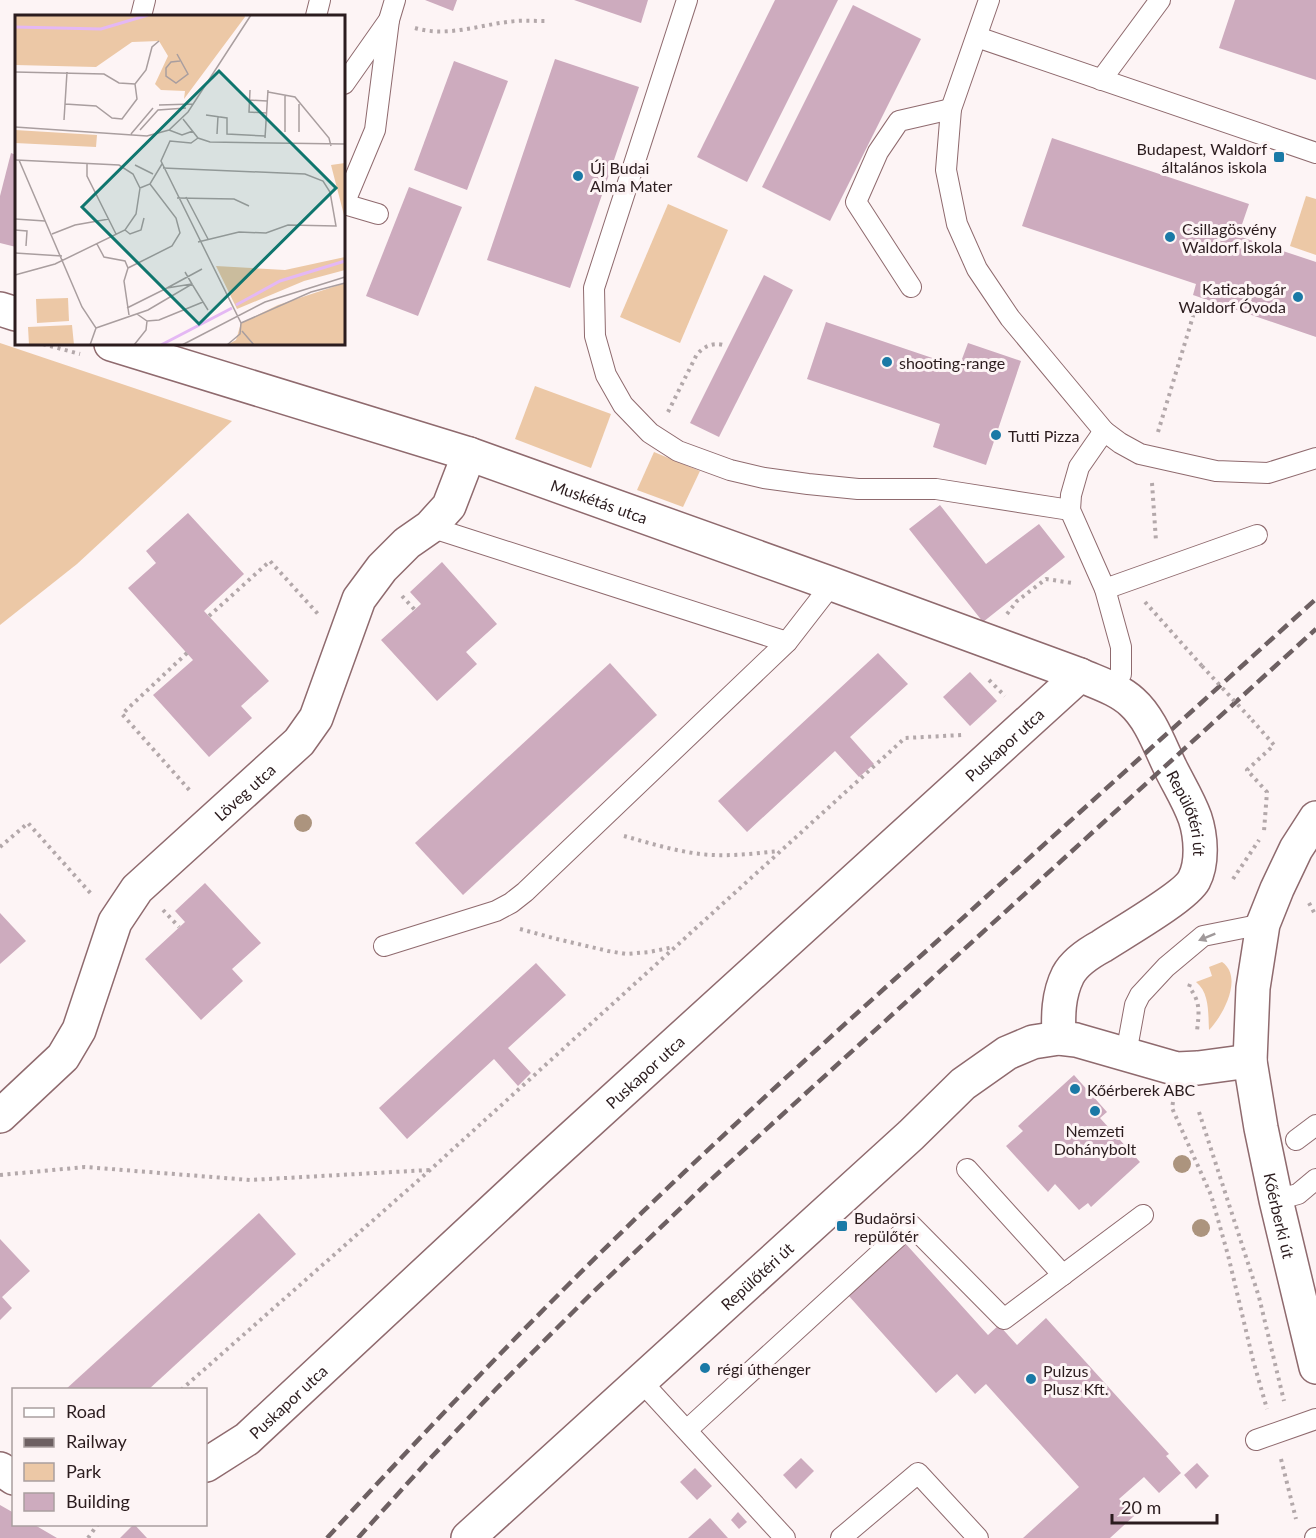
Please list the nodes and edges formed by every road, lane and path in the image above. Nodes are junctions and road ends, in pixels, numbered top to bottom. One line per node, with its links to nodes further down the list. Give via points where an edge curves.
1 (145, 0): 7 (lane)
2 (320, 0): 8 (lane)
3 (395, 0): 9 (lane)
4 (687, 0): 26 (lane, via 594,288 595,336 606,375 623,405)
5 (989, 0): 11 (lane)
6 (1160, 0): 12 (lane)
7 (141, 15)
8 (315, 15)
9 (389, 20): 10 (path, via 422,30 449,32 510,21); 13 (lane); 16 (lane, via 375,130)
10 (545, 21)
11 (977, 37): 12 (lane); 14 (lane)
12 (1101, 80): 15 (lane)
13 (345, 83)
14 (951, 110): 19 (lane, via 899,121 878,152 856,202); 25 (lane, via 946,170 957,224 977,269 1010,318)
15 (1316, 153)
16 (345, 202)
17 (345, 204): 18 (lane)
18 (378, 214)
19 (910, 287)
20 (1197, 303): 28 (path)
21 (0, 309): 22 (street)
22 (15, 314)
23 (114, 345): 27 (street, Muskétás utca)
24 (723, 345): 26 (path, via 712,344 697,354)
25 (1104, 431): 28 (lane, via 1140,454); 30 (lane, via 1079,467)
26 (655, 437): 30 (lane, via 705,462 764,478 858,489 936,489)
27 (469, 454): 31 (street, Löveg utca, via 449,506); 34 (street, Muskétás utca)
28 (1150, 456): 29 (lane, via 1216,471 1268,473); 33 (path)
29 (1316, 458)
30 (1070, 510): 35 (lane)
31 (430, 527): 38 (street, Löveg utca, via 382,568 359,599); 39 (lane)
32 (1257, 535): 33 (lane)
33 (1158, 571): 35 (lane)
34 (832, 584): 39 (lane); 41 (street, Muskétás utca)
35 (1106, 589): 44 (lane, via 1120,646 1121,674)
36 (1142, 598): 46 (path, bridge, via 1275,745)
37 (209, 616): 38 (path, via 270,561)
38 (343, 642): 48 (street, Löveg utca, via 316,718 305,734)
39 (787, 642): 49 (lane)
40 (187, 653): 48 (path, via 122,714)
41 (1032, 658): 42 (street, Muskétás utca); 43 (path, via 1010,701)
42 (1080, 675): 44 (street, Repülőtéri út); 82 (street, Puskapor utca, via 247,1439)
43 (985, 676)
44 (1113, 688): 61 (street, Repülőtéri út, via 1146,718 1195,819 1200,840 1199,866 1193,882 1183,892 1084,957 1068,974 1060,994)
45 (963, 735): 51 (path, via 904,738)
46 (1246, 770)
47 (1316, 818): 56 (street, via 1296,849)
48 (215, 819): 55 (street, Löveg utca, via 140,886)
49 (593, 827): 51 (path, via 692,853 741,855); 54 (lane, via 511,903)
50 (0, 847): 55 (path, via 28,823)
51 (780, 851): 58 (path)
52 (1306, 900): 53 (path)
53 (1316, 916)
54 (478, 917): 57 (lane); 58 (path, via 626,954)
55 (115, 921): 66 (street, Löveg utca, via 79,1030 63,1057)
56 (1263, 924): 62 (lane, one-way to 62, via 1203,936 1166,967 1135,1005); 63 (street, via 1253,988)
57 (384, 946)
58 (675, 947): 70 (path)
59 (1190, 980): 60 (path, via 1199,1011)
60 (1197, 1031)
61 (1059, 1038): 62 (street, Repülőtéri út, via 1085,1041); 77 (street, Repülőtéri út, via 1033,1042 1006,1053 963,1084)
62 (1126, 1054): 64 (street, Repülőtéri út)
63 (1250, 1061): 64 (street, Repülőtéri út); 73 (street, Kőérberki út)
64 (1182, 1070): 81 (path, via 1172,1108 1211,1195 1252,1360)
65 (1199, 1112): 81 (path, via 1259,1297 1284,1401)
66 (0, 1116)
67 (1316, 1125): 68 (lane)
68 (1296, 1140)
69 (967, 1169): 75 (lane)
70 (430, 1170): 71 (path, via 250,1179 85,1167); 78 (path)
71 (0, 1175)
72 (1316, 1179): 73 (lane, via 1299,1194)
73 (1276, 1200): 76 (street, Kőérberki út)
74 (1143, 1215): 75 (lane)
75 (1063, 1275): 80 (lane, via 1004,1319 911,1225)
76 (1316, 1367)
77 (640, 1380): 80 (lane); 84 (street, Repülőtéri út)
78 (182, 1388)
79 (1316, 1419): 81 (lane)
80 (687, 1430): 85 (lane)
81 (1265, 1436): 83 (path)
82 (207, 1464)
83 (1310, 1534)
84 (468, 1538)
85 (785, 1538)
86 (841, 1538): 87 (lane, via 918,1473)
87 (978, 1538)

